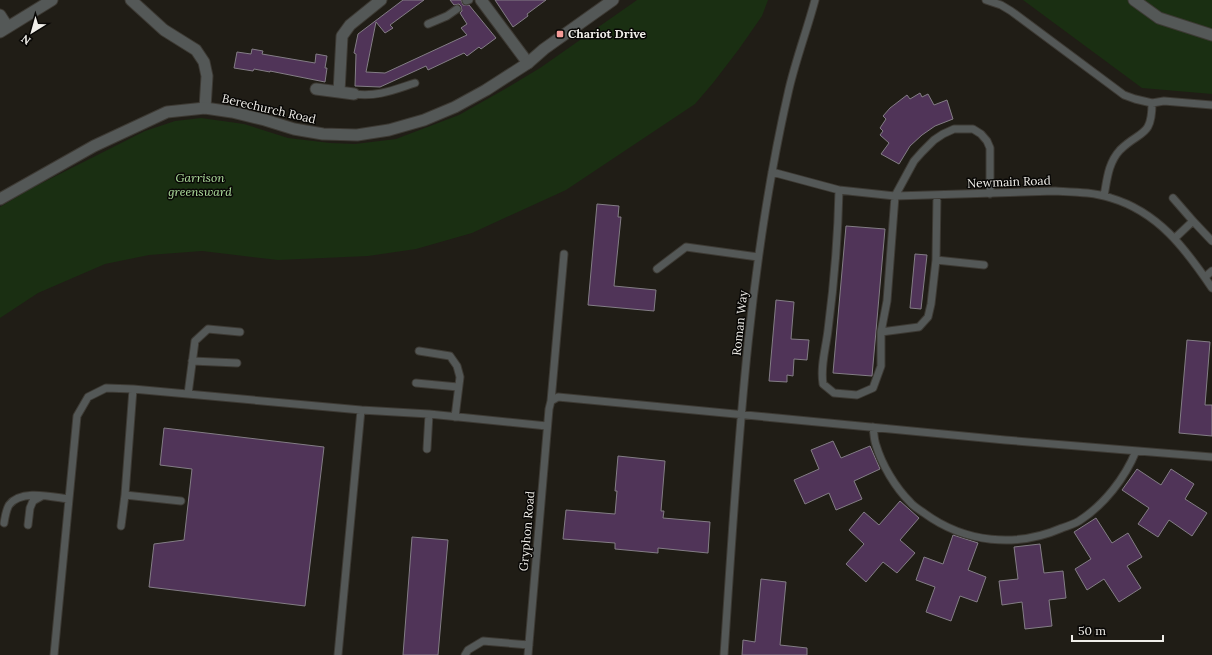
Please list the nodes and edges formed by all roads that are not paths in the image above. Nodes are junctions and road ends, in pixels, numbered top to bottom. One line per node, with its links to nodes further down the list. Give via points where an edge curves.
1 (52, 0): 12 (street)
2 (131, 0): 21 (street, via 164,30 196,50 204,62 207,76)
3 (381, 0): 17 (street, via 350,25 342,36)
4 (482, 0): 14 (street)
5 (613, 0): 14 (street, Berechurch Road)
6 (815, 0): 22 (lane, Roman Way, via 789,88)
7 (986, 0): 19 (lane, via 1011,11 1124,95)
8 (1134, 0): 13 (street, via 1160,18)
9 (457, 9): 11 (lane)
10 (0, 16): 12 (street)
11 (428, 24)
12 (4, 29)
13 (1212, 36)
14 (528, 63): 21 (street, Berechurch Road, via 455,107 424,120 389,130 357,135 323,134 294,129 232,112)
15 (415, 83): 18 (lane, via 382,94)
16 (316, 89): 17 (street)
17 (339, 92): 18 (street)
18 (354, 94)
19 (1152, 103): 20 (lane, via 1164,101); 27 (lane, via 1152,117 1143,134 1120,151 1113,160)
20 (1212, 105)
21 (205, 108): 29 (street, Berechurch Road, via 167,112 62,162)
22 (772, 172): 23 (lane, Newmain Road); 34 (lane, Roman Way)
23 (839, 190): 26 (lane, Newmain Road); 42 (lane, via 835,259 821,373 823,384 834,393 857,396 873,388 881,366)
24 (990, 194): 25 (lane, Newmain Road); 26 (lane, via 990,148 980,134 973,129 963,128 943,134 922,152 914,161); 27 (lane, Newmain Road, via 1055,191)
25 (938, 195): 26 (lane, Newmain Road); 35 (lane)
26 (895, 196): 42 (lane, via 887,301)
27 (1104, 196): 31 (lane, Newmain Road, via 1148,215)
28 (1172, 198): 30 (lane)
29 (0, 199)
30 (1193, 221): 31 (lane); 32 (lane)
31 (1175, 238): 39 (lane, Newmain Road)
32 (1212, 241)
33 (564, 254): 50 (lane)
34 (758, 257): 37 (lane, via 686,247); 53 (lane, Roman Way)
35 (936, 260): 36 (lane); 42 (lane, via 928,317 919,327)
36 (984, 265)
37 (657, 269)
38 (1212, 271): 39 (lane)
39 (1205, 277): 40 (lane, Newmain Road)
40 (1212, 288)
41 (240, 332): 44 (lane, via 208,329 195,341)
42 (881, 332)
43 (419, 351): 47 (lane, via 450,356 457,366 460,377)
44 (192, 361): 45 (lane); 49 (lane)
45 (237, 363)
46 (416, 383): 47 (lane)
47 (458, 387): 54 (lane)
48 (133, 389): 49 (lane); 60 (lane); 62 (lane, via 106,388 88,397 77,416)
49 (188, 394): 51 (lane)
50 (551, 402): 53 (lane, via 558,397); 55 (lane, Gryphon Road)
51 (361, 410): 52 (lane); 69 (lane)
52 (429, 414): 54 (lane); 57 (lane)
53 (741, 415): 56 (lane); 72 (lane, Roman Way)
54 (455, 417): 55 (lane)
55 (548, 426): 67 (lane, Gryphon Road)
56 (873, 427): 58 (lane); 58 (lane, via 876,445 890,477 910,503 934,520 962,534 991,540 1013,541 1047,535 1079,521 1104,501 1130,466)
57 (426, 449)
58 (1136, 451): 59 (lane)
59 (1212, 457)
60 (125, 495): 63 (lane); 66 (lane)
61 (42, 496): 62 (lane); 64 (lane, via 26,495 13,500 8,506); 65 (lane, via 33,501)
62 (69, 499): 68 (lane)
63 (181, 501)
64 (4, 523)
65 (28, 525)
66 (121, 526)
67 (528, 645): 70 (lane, via 483,641 468,650); 71 (lane, Gryphon Road)
68 (54, 655)
69 (338, 655)
70 (465, 655)
71 (528, 655)
72 (724, 655)

